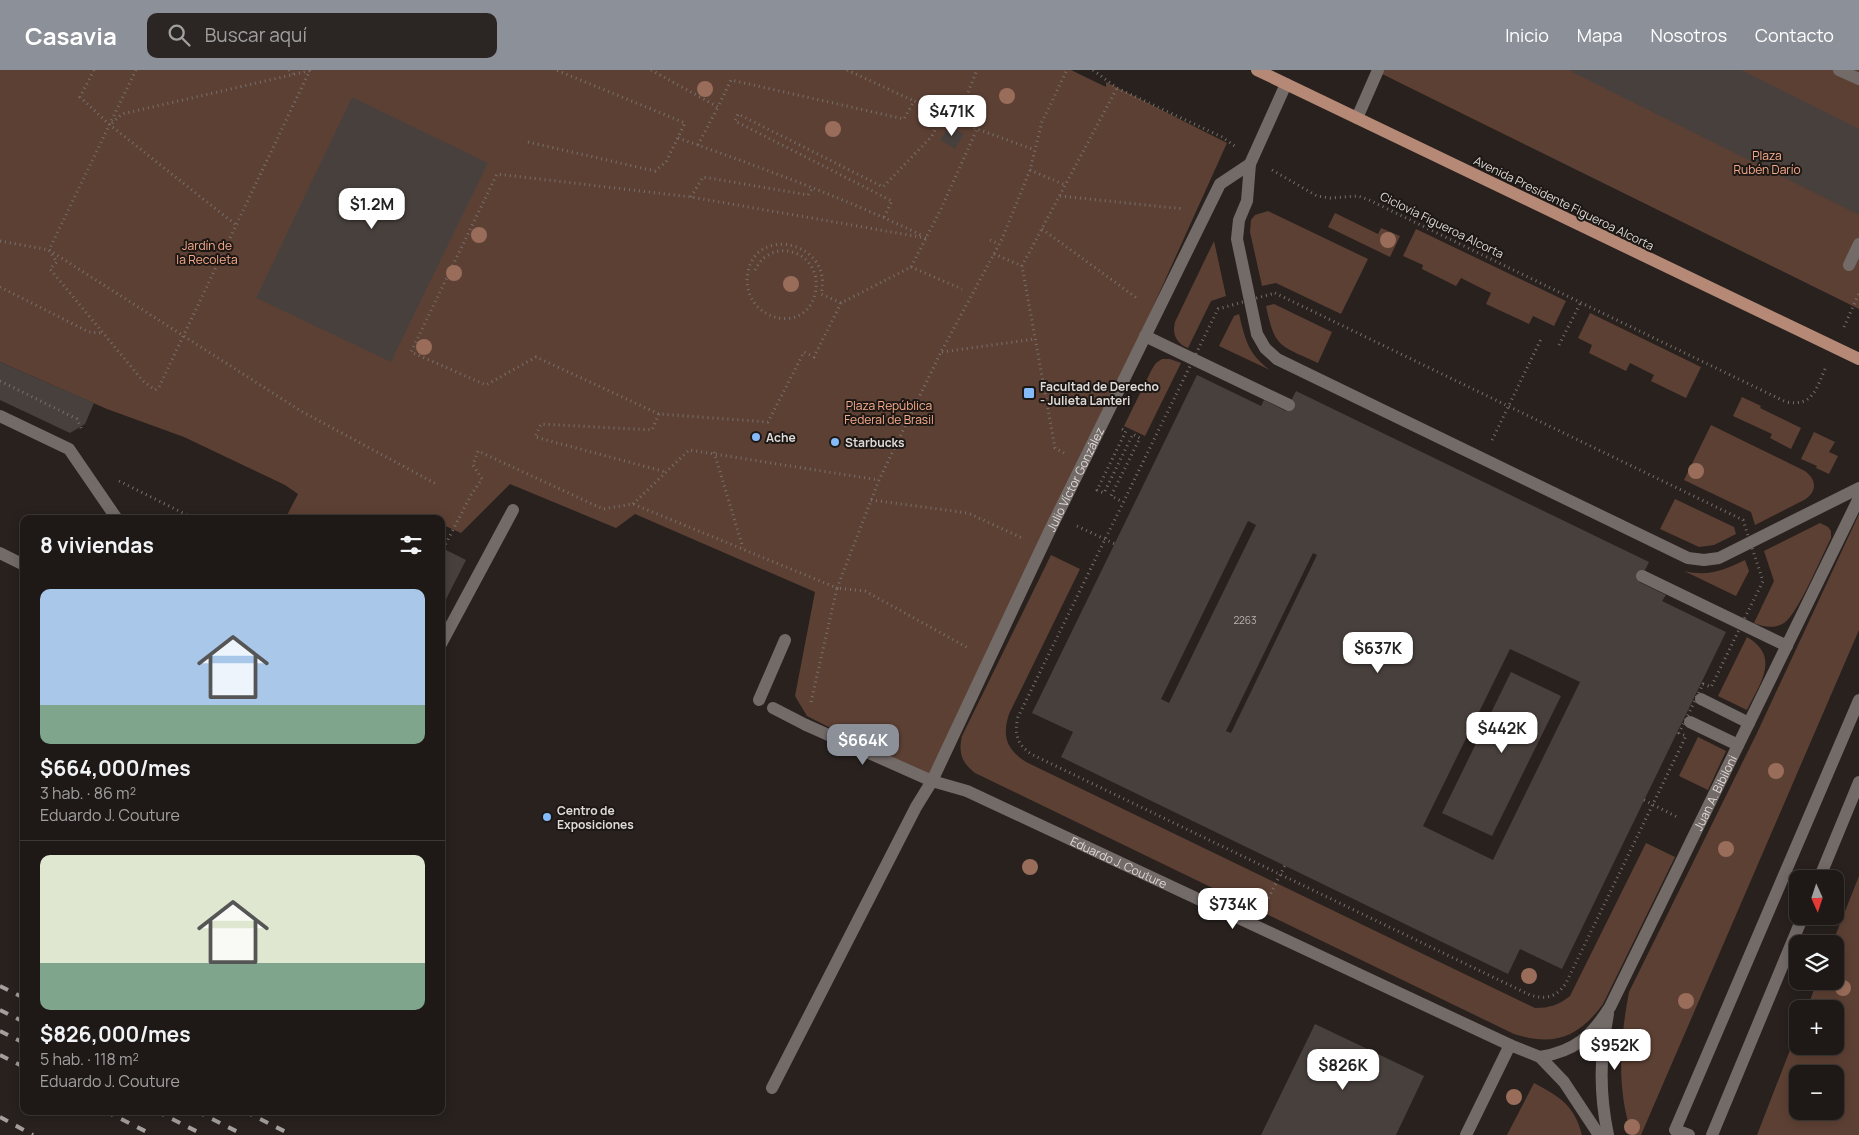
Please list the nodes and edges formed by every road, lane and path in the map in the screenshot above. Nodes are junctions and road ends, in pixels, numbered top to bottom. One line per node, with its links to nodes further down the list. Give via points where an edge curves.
1 (94, 70): 23 (path, via 80,97)
2 (136, 70): 23 (path)
3 (289, 70): 14 (path)
4 (556, 70): 25 (path, via 684,123)
5 (651, 70): 19 (path)
6 (847, 70): 18 (path)
7 (977, 70): 22 (path)
8 (1067, 70): 28 (path, via 1042,122)
9 (1093, 70): 17 (path, Ciclovía Figueroa Alcorta)
10 (1257, 70): 16 (main road, Avenida Presidente Figueroa Alcorta)
11 (1378, 70): 21 (street)
12 (1839, 70): 15 (street)
13 (310, 71): 14 (path); 37 (path)
14 (293, 74): 23 (path, via 122,114)
15 (1859, 79)
16 (1286, 84): 21 (main road, Avenida Presidente Figueroa Alcorta); 29 (street)
17 (1117, 88): 29 (path, Ciclovía Figueroa Alcorta, via 1222,137); 31 (path)
18 (914, 101): 19 (path, via 904,119 731,80); 20 (path)
19 (718, 107): 27 (path)
20 (943, 114): 22 (path); 36 (path, via 932,136 883,187 738,114 735,121 892,201)
21 (1357, 118): 64 (main road, Avenida Presidente Figueroa Alcorta)
22 (956, 120): 24 (path)
23 (110, 124): 37 (path); 44 (path)
24 (977, 129): 28 (path); 39 (path)
25 (678, 138): 26 (path, via 666,162 655,171); 27 (path)
26 (528, 142)
27 (698, 145): 32 (path)
28 (1035, 150): 30 (path)
29 (1251, 161): 52 (street, via 1247,201 1239,220 1237,239); 54 (path, Ciclovía Figueroa Alcorta, via 1317,196 1358,196 1369,200); 58 (street, Julio Víctor González, via 1220,184)
30 (1030, 170): 31 (path); 42 (path)
31 (1066, 185): 33 (path)
32 (813, 188): 34 (path, via 808,195 703,177); 36 (path)
33 (1060, 196): 35 (path); 38 (path)
34 (691, 197): 39 (path); 69 (path, via 497,174 411,352 486,385 536,357)
35 (1177, 208)
36 (884, 217): 39 (path)
37 (236, 225): 57 (path)
38 (1042, 229): 47 (path); 53 (path)
39 (926, 238): 48 (path)
40 (990, 240): 42 (path)
41 (0, 242): 44 (path)
42 (999, 244): 45 (path)
43 (1859, 244): 46 (street)
44 (48, 250): 56 (path, via 57,262 50,269); 57 (path)
45 (994, 254): 47 (path); 63 (path)
46 (1849, 265)
47 (1022, 266): 60 (path)
48 (912, 267): 51 (path); 55 (path)
49 (756, 270): 55 (path, via 766,257 781,251 792,251 810,263 815,277 815,294 810,305 796,317 778,318 762,312 753,303 746,280 755,257 764,250 788,244 800,247 811,254 818,265 822,276 821,294)
50 (0, 287): 56 (path, via 89,332)
51 (962, 289)
52 (1250, 300): 61 (path, via 1218,310); 68 (path, via 1275,293); 88 (street, via 1258,334 1270,354 1688,558 1719,558)
53 (1141, 301)
54 (1581, 302): 62 (path); 66 (path, Ciclovía Figueroa Alcorta)
55 (841, 303): 69 (path, via 814,358 804,352 768,422)
56 (101, 332): 57 (path, via 143,382 155,390)
57 (182, 334): 77 (path, via 301,411)
58 (1145, 336): 67 (street); 110 (street, Julio Víctor González)
59 (1542, 337): 68 (path)
60 (1034, 339): 63 (path); 74 (path, via 1055,448)
61 (1202, 343)
62 (1560, 345)
63 (942, 352): 76 (path)
64 (1859, 360)
65 (1185, 377): 81 (path)
66 (1786, 402)
67 (1289, 405)
68 (1508, 406): 72 (path); 88 (path, via 1743,520)
69 (659, 414): 75 (path, via 652,430 541,424 535,437)
70 (0, 416): 84 (street, via 68,449)
71 (1123, 429): 81 (path, via 1126,431 1097,490 1104,493 1133,434 1140,438 1111,496)
72 (1489, 446)
73 (714, 452): 75 (path, via 690,450); 76 (path); 91 (path)
74 (1064, 453)
75 (666, 472): 82 (path)
76 (879, 480): 80 (path)
77 (438, 486)
78 (1859, 488): 88 (street)
79 (1859, 498): 100 (street, Juan A. Bibiloni)
80 (871, 500): 86 (path, via 968,513); 95 (path)
81 (1124, 502): 87 (path)
82 (633, 504): 90 (path, via 603,509 478,450 473,466 482,479); 91 (path)
83 (514, 510): 97 (street)
84 (114, 515)
85 (1075, 525): 87 (path)
86 (1023, 538)
87 (1105, 540): 89 (path); 117 (path, via 1018,717 1019,743 1031,754)
88 (1750, 542): 96 (path, via 1763,581)
89 (1115, 544)
90 (445, 545)
91 (743, 548): 95 (path)
92 (0, 553): 93 (street)
93 (20, 563)
94 (1642, 576): 100 (street)
95 (837, 588): 101 (path, via 865,591); 108 (path)
96 (1750, 608)
97 (445, 637)
98 (785, 640): 103 (street)
99 (1732, 642): 113 (path, via 1710,687 1703,684 1699,692 1680,733 1686,736)
100 (1787, 646): 107 (street, Juan A. Bibiloni)
101 (965, 647)
102 (1701, 699): 107 (street)
103 (759, 700)
104 (1859, 700): 127 (street, via 1675,1130)
105 (773, 708): 108 (street, Eduardo J. Couture)
106 (1690, 722): 109 (street)
107 (1749, 722): 109 (street, Juan A. Bibiloni)
108 (806, 725): 110 (street, Eduardo J. Couture)
109 (1738, 745): 120 (street, Juan A. Bibiloni)
110 (932, 781): 121 (street, Eduardo J. Couture, via 967,791); 123 (street, Julio Víctor González)
111 (1859, 782): 116 (street)
112 (1644, 800): 113 (path)
113 (1653, 804): 114 (path); 117 (path, via 1566,983 1557,994 1544,998 1530,995)
114 (1662, 809)
115 (1285, 865): 117 (path)
116 (1823, 870)
117 (1280, 874): 118 (path)
118 (1262, 912)
119 (1799, 925): 128 (street)
120 (1610, 1007): 122 (street, Juan A. Bibiloni, via 1588,1035 1574,1046 1559,1054); 126 (street, via 1602,1047 1601,1077)
121 (1510, 1045): 122 (street, Eduardo J. Couture); 124 (street)
122 (1540, 1057): 125 (street, via 1564,1082)
123 (772, 1088)
124 (1466, 1135)
125 (1599, 1135)
126 (1608, 1135)
127 (1689, 1135)
128 (1712, 1135)

